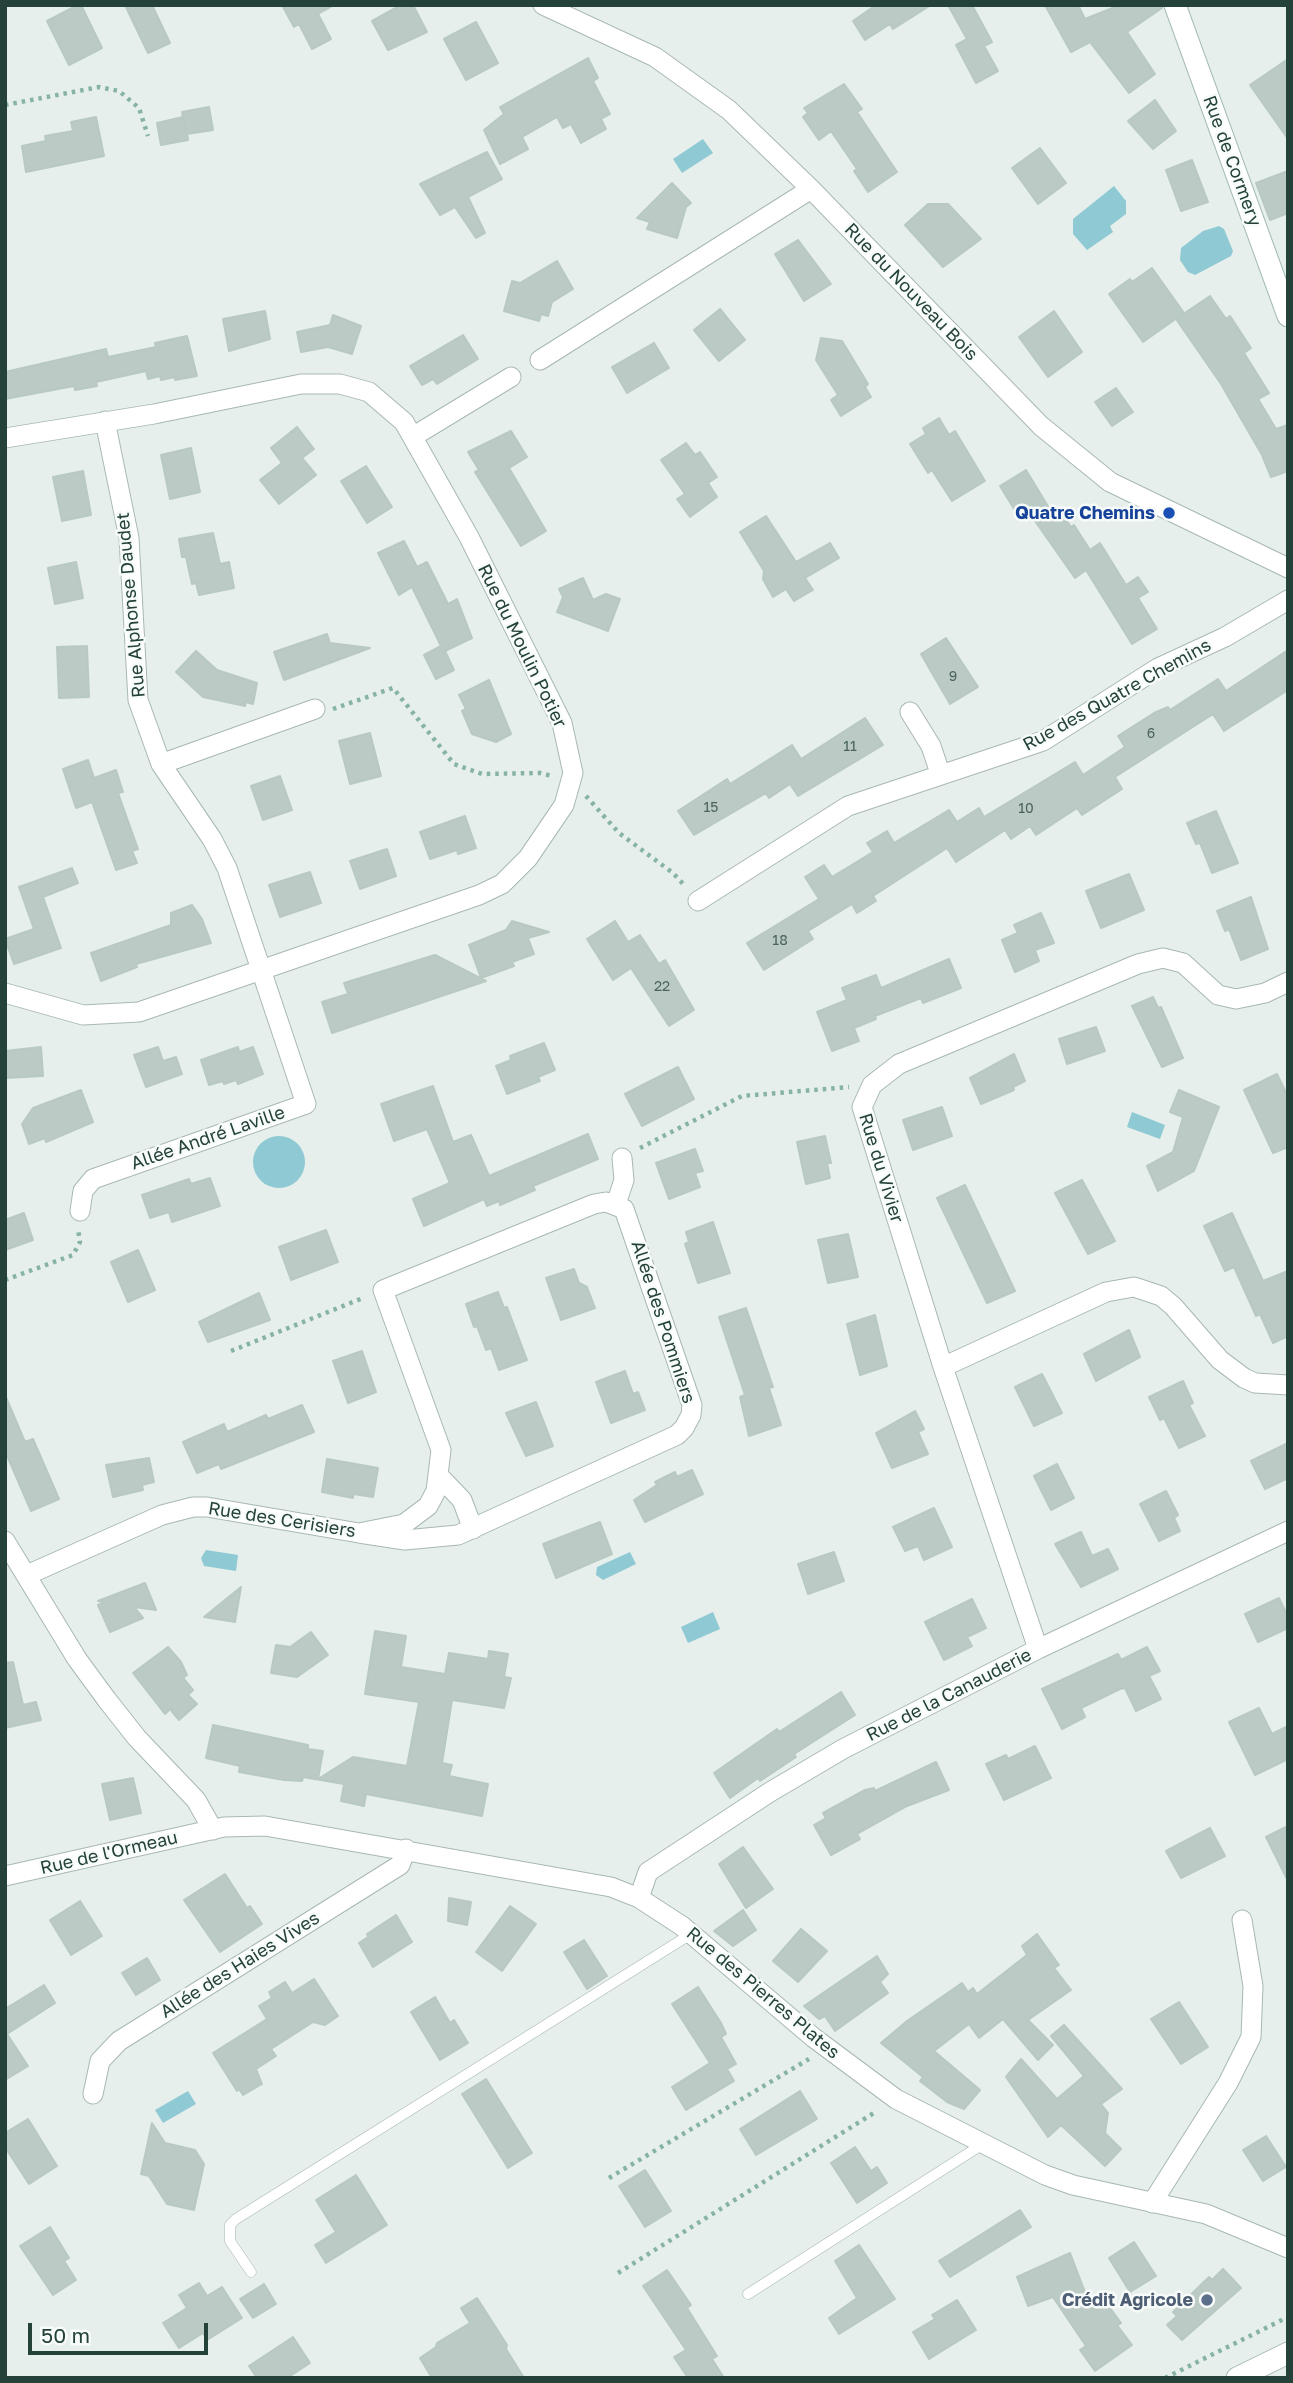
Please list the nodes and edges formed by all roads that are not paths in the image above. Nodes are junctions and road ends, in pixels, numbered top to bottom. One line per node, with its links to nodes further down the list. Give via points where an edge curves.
1 (542, 5): 3 (street, Rue du Nouveau Bois, via 655,57 729,110)
2 (1175, 5): 4 (main road, Rue de Cormery)
3 (811, 189): 5 (street); 10 (street, Rue du Nouveau Bois, via 1041,426 1110,482)
4 (1288, 316)
5 (540, 360)
6 (511, 377): 8 (street)
7 (105, 421): 8 (street, Rue du Moulin Potier, via 323,382 369,392 394,411); 9 (street, Rue du Moulin Potier); 14 (street, Rue Alphonse Daudet, via 129,538 138,700)
8 (414, 436): 17 (street, Rue du Moulin Potier, via 562,723 572,758 571,788 540,841 502,884)
9 (5, 438)
10 (1288, 568)
11 (1288, 600): 15 (street, Rue des Quatre Chemins, via 1225,637 1158,668 1043,741)
12 (316, 709): 14 (street)
13 (910, 712): 15 (street)
14 (161, 764): 17 (street, Rue Alphonse Daudet, via 220,852)
15 (940, 773): 16 (street, Rue des Quatre Chemins, via 848,806)
16 (698, 901)
17 (263, 972): 19 (street, via 159,1007 117,1015 75,1013); 22 (street, Allée André Laville, via 306,1104 93,1179 83,1191)
18 (1288, 982): 23 (street, Rue du Vivier, via 1236,999 1218,995 1182,963 1163,958 899,1064 871,1086 862,1107)
19 (5, 993)
20 (622, 1158): 21 (street, via 624,1180)
21 (616, 1204): 25 (street, Rue des Cerisiers, via 594,1204 383,1290 438,1438); 26 (street, Allée des Pommiers, via 629,1218 691,1415 677,1435)
22 (80, 1211)
23 (943, 1367): 24 (street, via 1106,1292 1134,1287 1161,1296 1220,1360 1244,1378); 31 (street, Rue du Vivier)
24 (1288, 1385)
25 (440, 1477): 26 (street, via 462,1500); 28 (street, Rue des Cerisiers, via 428,1506 417,1516 392,1528)
26 (473, 1529): 28 (street, Allée des Pommiers, via 428,1540)
27 (1288, 1531): 31 (street, Rue de la Canauderie)
28 (359, 1533): 30 (street, Rue des Cerisiers, via 193,1507 162,1515)
29 (5, 1541): 30 (street)
30 (27, 1575): 32 (street, via 107,1700 196,1800)
31 (1038, 1649): 34 (street, Rue de la Canauderie, via 807,1770)
32 (213, 1830): 33 (street, Rue des Pierres Plates, via 265,1826); 35 (street, Rue de l'Ormeau)
33 (406, 1849): 36 (street, Rue des Pierres Plates); 40 (street, Allée des Haies Vives, via 400,1865 119,2040 100,2060)
34 (648, 1872): 36 (street, Rue de la Canauderie); 37 (street)
35 (5, 1876)
36 (611, 1887): 37 (street, Rue des Pierres Plates)
37 (639, 1898): 39 (street, Rue des Pierres Plates)
38 (1242, 1920): 42 (street, via 1253,1986 1251,2037 1228,2083)
39 (692, 1933): 41 (street, Rue des Pierres Plates, via 814,2038 896,2099); 44 (lane, via 236,2219 230,2225 230,2241)
40 (93, 2094)
41 (983, 2144): 42 (street, Rue des Pierres Plates, via 1073,2185); 45 (lane)
42 (1152, 2203): 43 (street, Rue des Pierres Plates, via 1206,2214)
43 (1288, 2248)
44 (251, 2272)
45 (748, 2294)
46 (1288, 2353): 47 (main road)
47 (1237, 2378)

